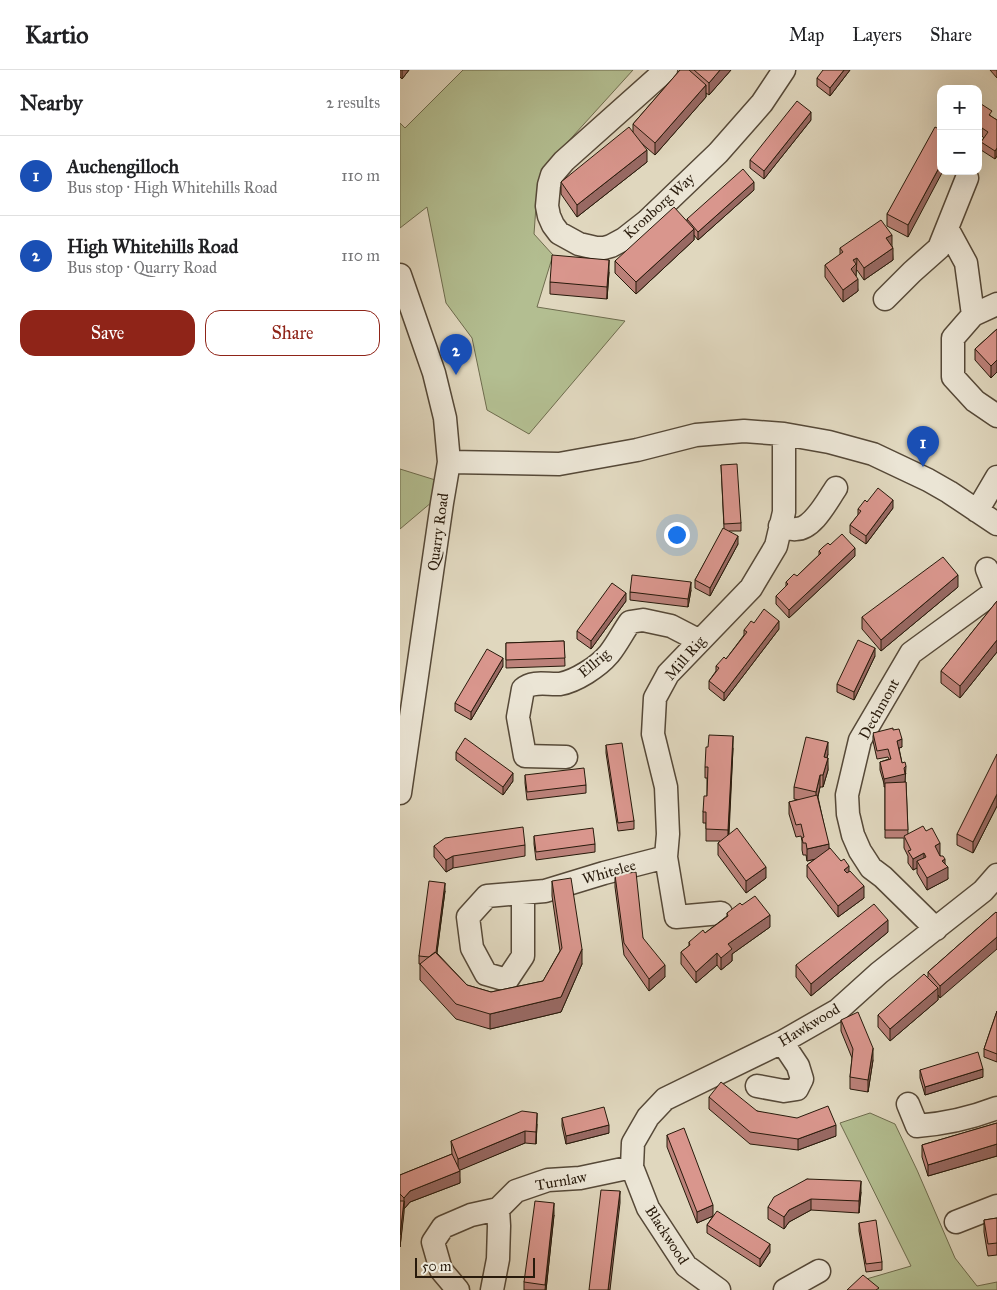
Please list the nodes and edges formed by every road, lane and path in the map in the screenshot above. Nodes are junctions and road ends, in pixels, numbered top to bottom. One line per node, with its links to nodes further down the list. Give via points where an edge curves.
1 (666, 70): 2 (street, Kronborg Way, via 552,175 547,206 559,234 596,248 624,239 718,153 762,103)
2 (784, 70)
3 (967, 178): 4 (street)
4 (947, 228): 6 (street, via 939,248); 8 (street, via 966,263)
5 (400, 275): 11 (street, Quarry Road, via 434,372 445,418)
6 (885, 299)
7 (997, 304): 8 (street)
8 (973, 314): 9 (street, via 953,338 953,377 975,401)
9 (997, 416)
10 (784, 434): 11 (street, via 744,431 696,435 559,464); 14 (street, via 873,454 928,480); 16 (street, Mill Rig, via 784,512)
11 (450, 462): 21 (street, Quarry Road)
12 (997, 478): 14 (street)
13 (836, 488): 16 (street, via 804,528 795,530)
14 (977, 511): 15 (street)
15 (997, 524)
16 (780, 526): 19 (street, Mill Rig, via 776,546 750,588)
17 (987, 569): 18 (street, Dechmont)
18 (996, 591): 26 (street, Dechmont, via 911,653 860,740 847,794 852,828 860,851 871,868)
19 (700, 640): 20 (street, Ellrig, via 671,626 643,620 630,622 608,655 574,680 525,686 518,717 525,756); 22 (street, Mill Rig, via 668,674 655,698 653,734 666,787)
20 (566, 757)
21 (400, 788)
22 (666, 857): 24 (street, Whitelee, via 545,891); 25 (street, Mill Rig, via 676,917)
23 (993, 888): 26 (street, Hawkwood)
24 (523, 893)
25 (722, 913)
26 (936, 929): 27 (street, Hawkwood, via 838,1010)
27 (782, 1042): 28 (street, via 798,1066 802,1080 797,1089 784,1091); 31 (street, Hawkwood, via 665,1099 648,1117 633,1143)
28 (756, 1086)
29 (908, 1104): 30 (street, via 917,1126 938,1125)
30 (997, 1108)
31 (632, 1167): 33 (street, Turnlaw, via 580,1178 548,1180 516,1191); 36 (street, Blackwood, via 648,1208)
32 (997, 1206): 34 (street)
33 (498, 1209): 37 (street, via 471,1215 443,1227 433,1242 441,1270); 38 (street, via 498,1259)
34 (956, 1222)
35 (819, 1271): 40 (street)
36 (693, 1282): 39 (street, Blackwood)
37 (458, 1290)
38 (492, 1290)
39 (719, 1290)
40 (785, 1290)

